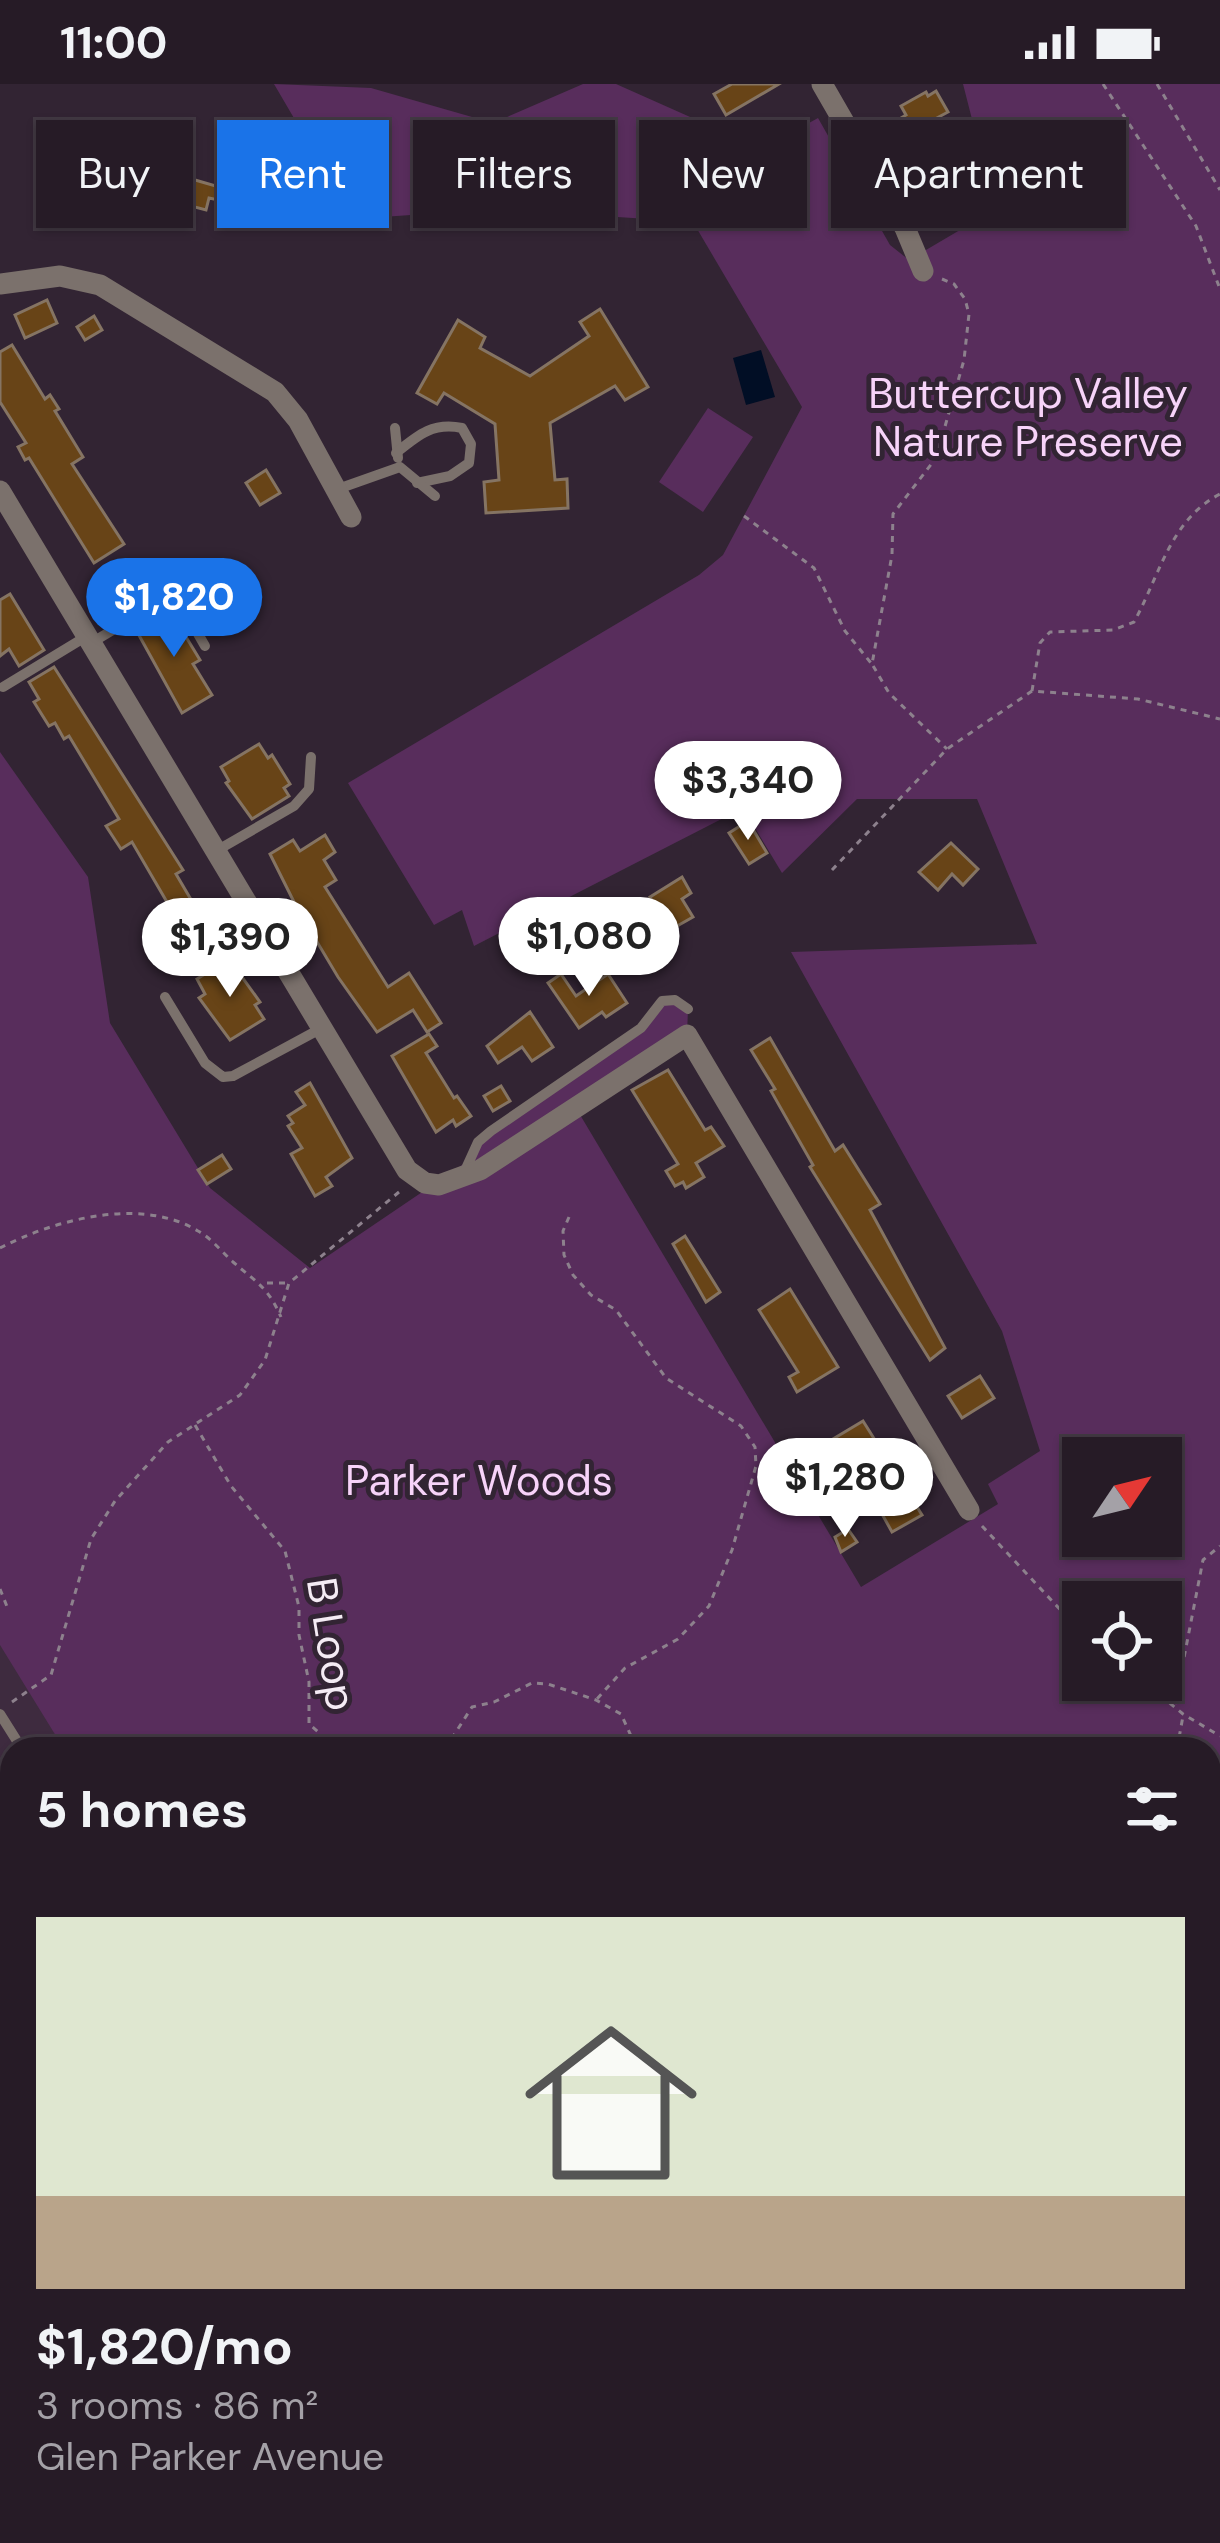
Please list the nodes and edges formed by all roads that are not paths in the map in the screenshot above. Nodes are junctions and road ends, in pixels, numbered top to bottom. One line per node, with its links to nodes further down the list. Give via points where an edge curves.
1 (822, 84): 2 (street)
2 (923, 271)
3 (0, 284): 8 (street, via 60,276 122,296 275,392)
4 (395, 428): 5 (lane)
5 (397, 453): 6 (lane); 7 (lane, via 443,424 462,428 469,463)
6 (400, 466): 7 (lane); 8 (lane)
7 (417, 483): 10 (lane)
8 (335, 490): 11 (street)
9 (0, 491): 12 (street)
10 (435, 496)
11 (351, 517)
12 (89, 639): 13 (lane, via 178,599); 14 (lane); 16 (street)
13 (205, 646)
14 (3, 687)
15 (311, 758): 16 (lane, via 309,789 295,806)
16 (216, 851): 19 (street)
17 (165, 997): 19 (lane, via 205,1063 223,1077)
18 (688, 1009): 20 (lane, via 662,1000 641,1028 491,1131)
19 (322, 1028): 20 (street, via 411,1182)
20 (462, 1178): 21 (street, via 687,1034)
21 (969, 1510)

